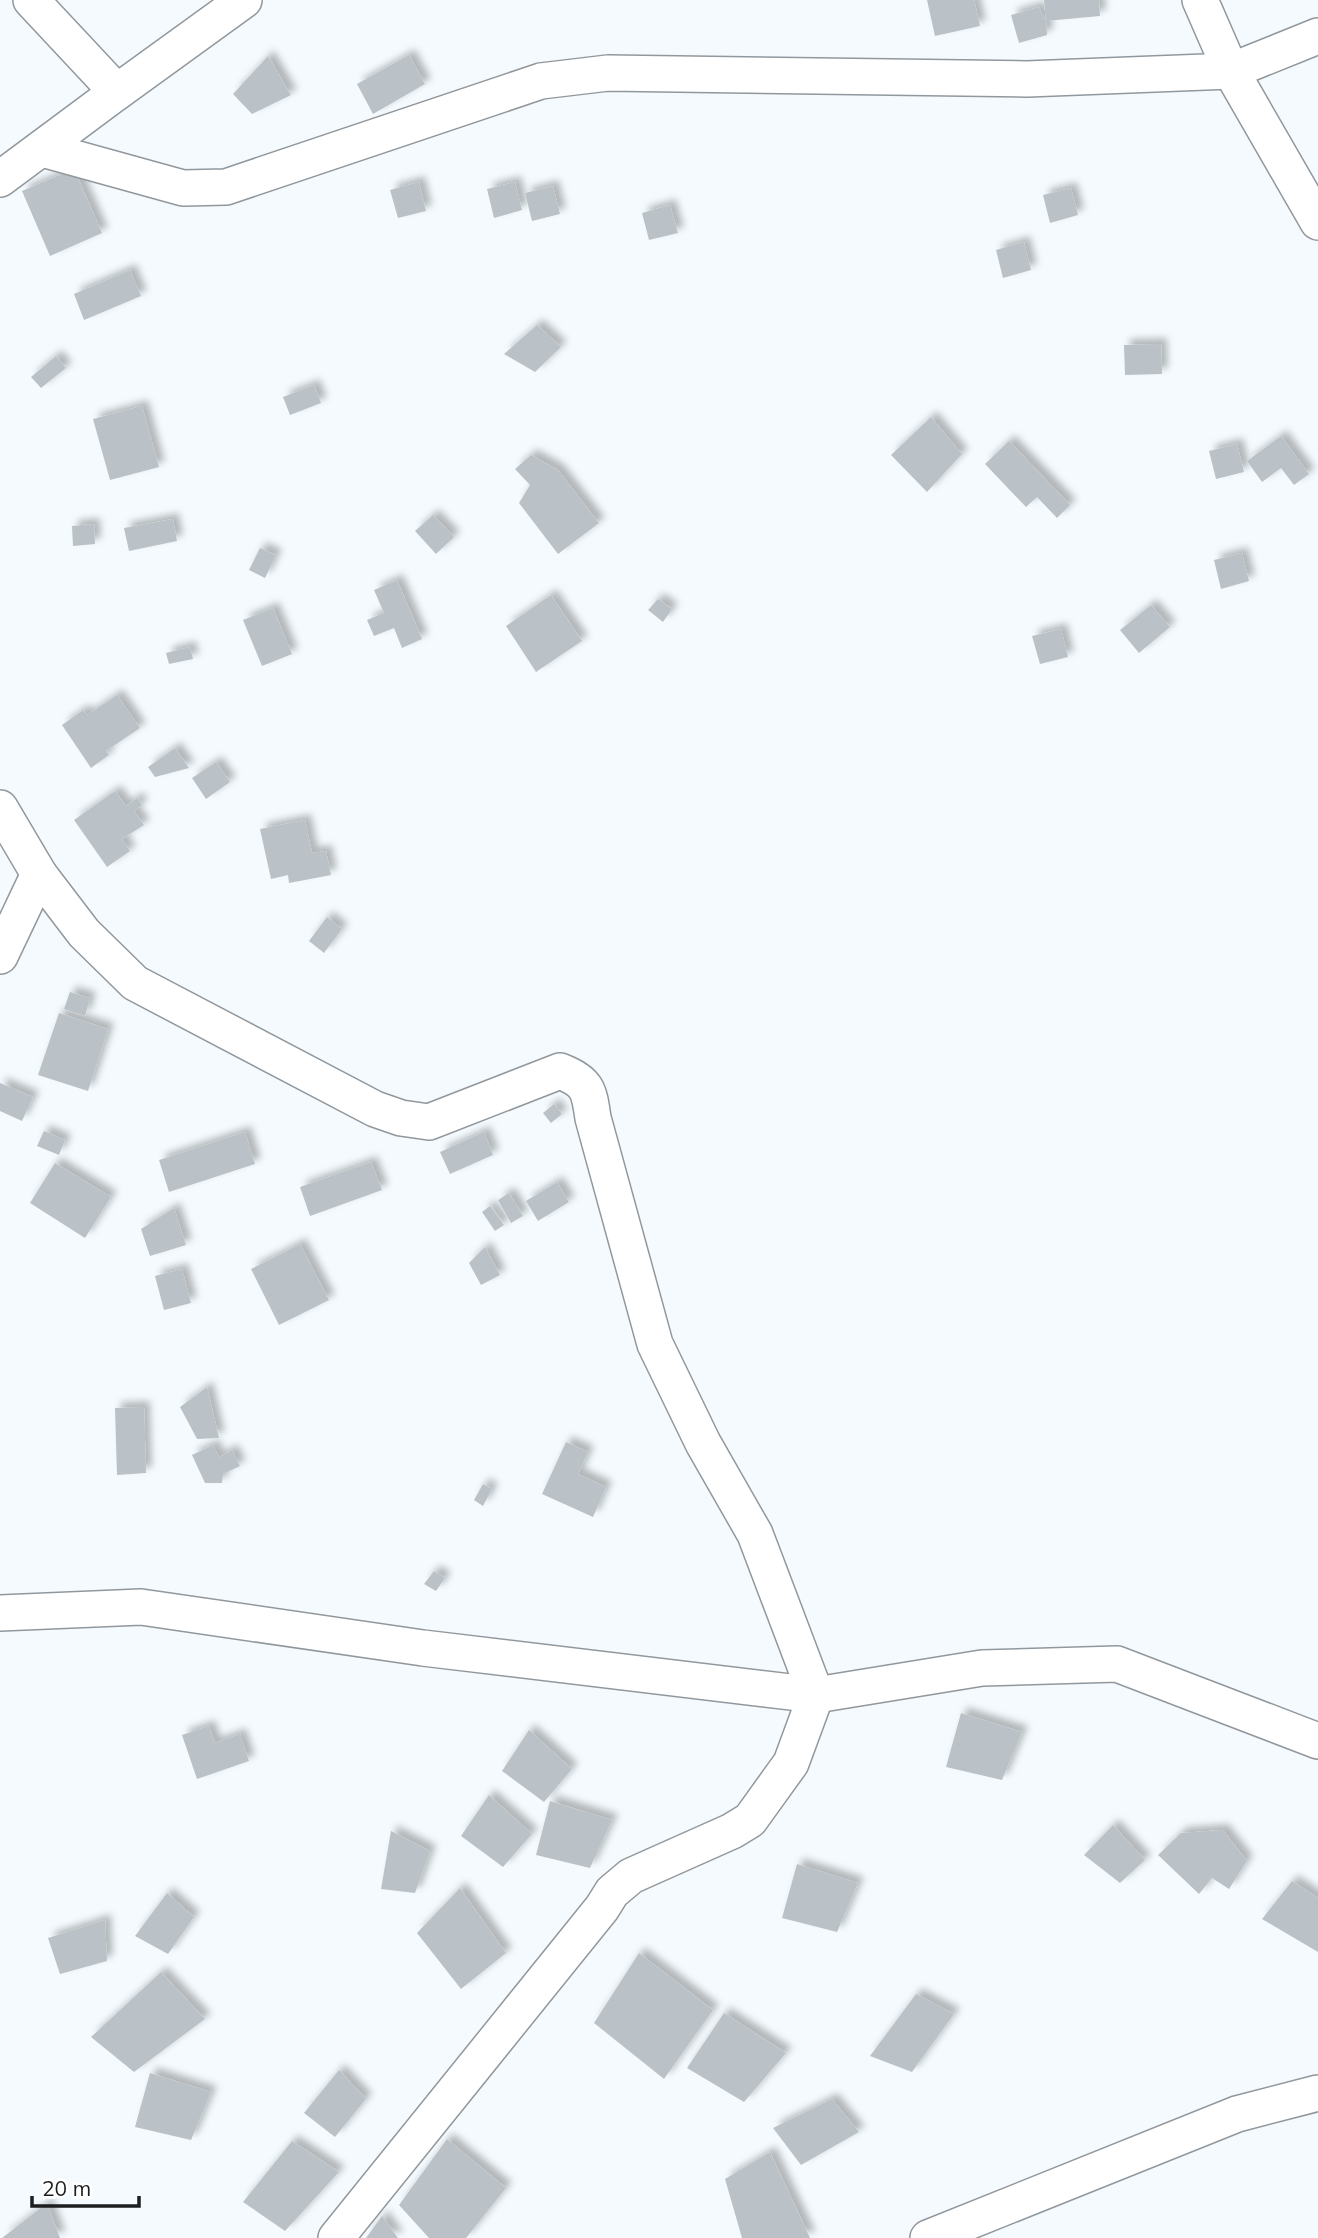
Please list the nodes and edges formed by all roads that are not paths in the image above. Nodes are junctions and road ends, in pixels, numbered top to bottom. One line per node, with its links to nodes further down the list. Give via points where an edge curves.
1 (31, 0): 6 (street)
2 (244, 0): 6 (street)
3 (1200, 0): 5 (street)
4 (1318, 36): 5 (street)
5 (1231, 71): 7 (street, via 1027,79 608,73 541,82 226,187 183,188); 9 (street)
6 (117, 92): 7 (street)
7 (42, 149): 8 (street)
8 (0, 179)
9 (1318, 222)
10 (0, 808): 11 (street)
11 (39, 874): 12 (street); 14 (street, via 84,933 135,982 375,1109 429,1122 560,1071 577,1078 590,1093 655,1344 703,1443 755,1534)
12 (0, 956)
13 (0, 1613): 14 (street, via 141,1607 423,1648)
14 (816, 1695): 15 (street, via 982,1668 1117,1664); 17 (street, via 791,1763 750,1820 631,1876 612,1892)
15 (1318, 1741)
16 (1318, 2093): 18 (street, via 1237,2114)
17 (335, 2238)
18 (928, 2238)

